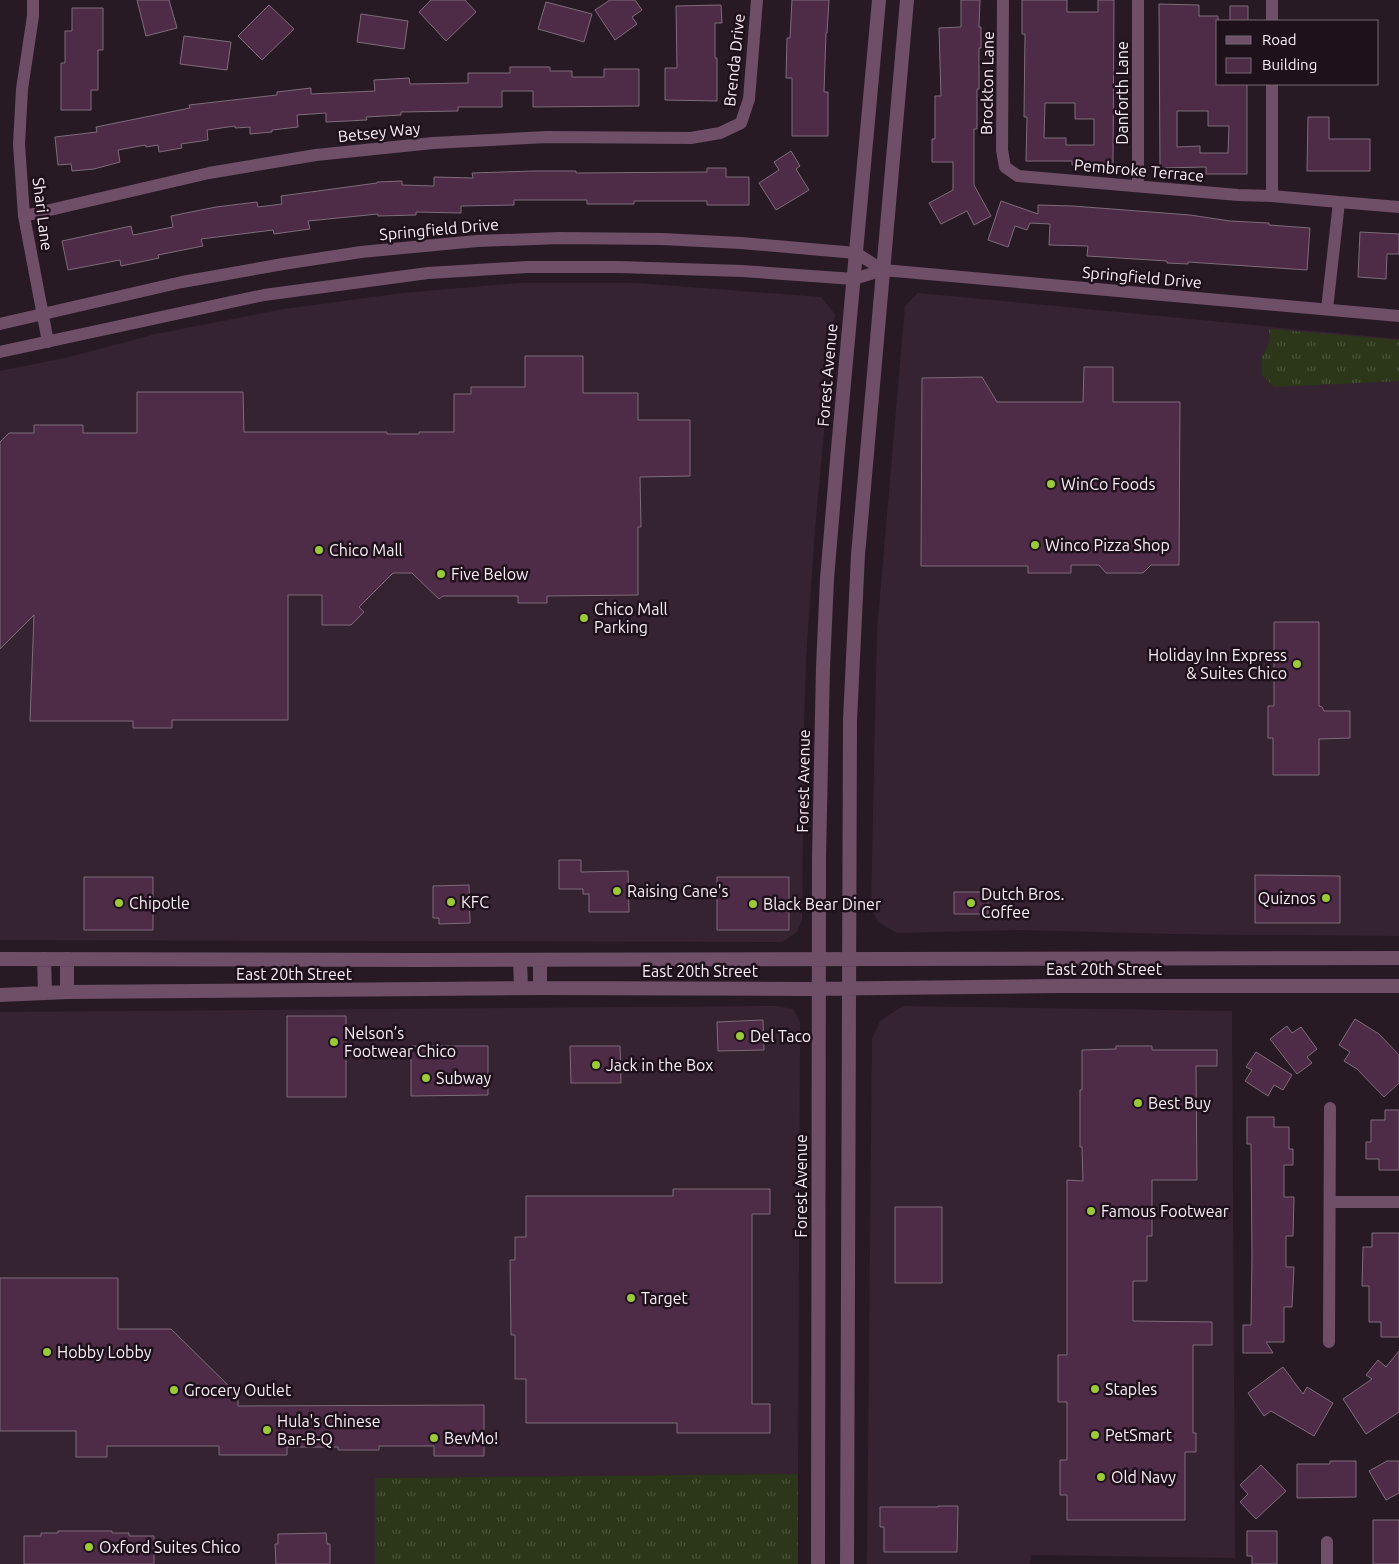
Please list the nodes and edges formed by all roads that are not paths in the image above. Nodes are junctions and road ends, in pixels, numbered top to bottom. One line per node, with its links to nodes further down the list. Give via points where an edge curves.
1 (33, 0): 16 (street, Shari Lane, via 19,144)
2 (757, 0): 10 (street, Brenda Drive, via 749,99)
3 (879, 0): 17 (street, Forest Avenue)
4 (907, 0): 18 (street)
5 (1004, 0): 11 (street, Brockton Lane, via 1002,150)
6 (1138, 0): 12 (street, Danforth Lane)
7 (1272, 0): 8 (street)
8 (1272, 20)
9 (1272, 85): 13 (street)
10 (742, 123): 16 (street, Betsey Way, via 720,133 691,138 547,137 433,143 316,156 209,173)
11 (1005, 167): 12 (street, Pembroke Terrace, via 1018,176)
12 (1138, 186): 13 (street, Pembroke Terrace)
13 (1272, 196): 14 (street, Pembroke Terrace)
14 (1339, 202): 15 (street, Pembroke Terrace); 20 (street)
15 (1399, 207)
16 (24, 216): 21 (street, Shari Lane)
17 (856, 253): 18 (street, Springfield Drive); 19 (street, Forest Avenue); 21 (street, Springfield Drive, via 662,239 477,241 361,252 282,264 182,282)
18 (883, 270): 19 (street, Springfield Drive); 20 (street, Springfield Drive); 33 (street, via 854,620 849,744)
19 (854, 279): 24 (street, Springfield Drive, via 619,267 527,267 428,273 264,294); 32 (street, Forest Avenue, via 824,629)
20 (1327, 309): 22 (street, Springfield Drive)
21 (42, 314): 23 (street, Springfield Drive); 24 (street, Shari Lane)
22 (1399, 316)
23 (0, 324)
24 (48, 342): 25 (street, Springfield Drive)
25 (0, 352)
26 (1399, 958): 33 (street, East 20th Street)
27 (0, 959): 28 (street, East 20th Street)
28 (44, 959): 29 (street, East 20th Street); 40 (street)
29 (67, 959): 30 (street, East 20th Street); 39 (street)
30 (520, 960): 31 (street, East 20th Street); 35 (street)
31 (540, 960): 32 (street, East 20th Street); 36 (street)
32 (819, 960): 33 (street, East 20th Street); 37 (street, Forest Avenue)
33 (848, 960): 38 (street)
34 (1399, 986): 38 (street, East 20th Street)
35 (521, 988): 36 (street, East 20th Street); 39 (street, East 20th Street)
36 (540, 988): 37 (street, East 20th Street)
37 (819, 989): 38 (street, East 20th Street); 47 (street, Forest Avenue)
38 (848, 989): 48 (street)
39 (67, 992): 40 (street, East 20th Street)
40 (46, 993): 41 (street, East 20th Street)
41 (0, 994)
42 (1330, 1108): 43 (street)
43 (1330, 1202): 44 (street); 45 (street)
44 (1399, 1202)
45 (1329, 1342)
46 (1327, 1542): 49 (street)
47 (818, 1564)
48 (847, 1564)
49 (1327, 1564)

